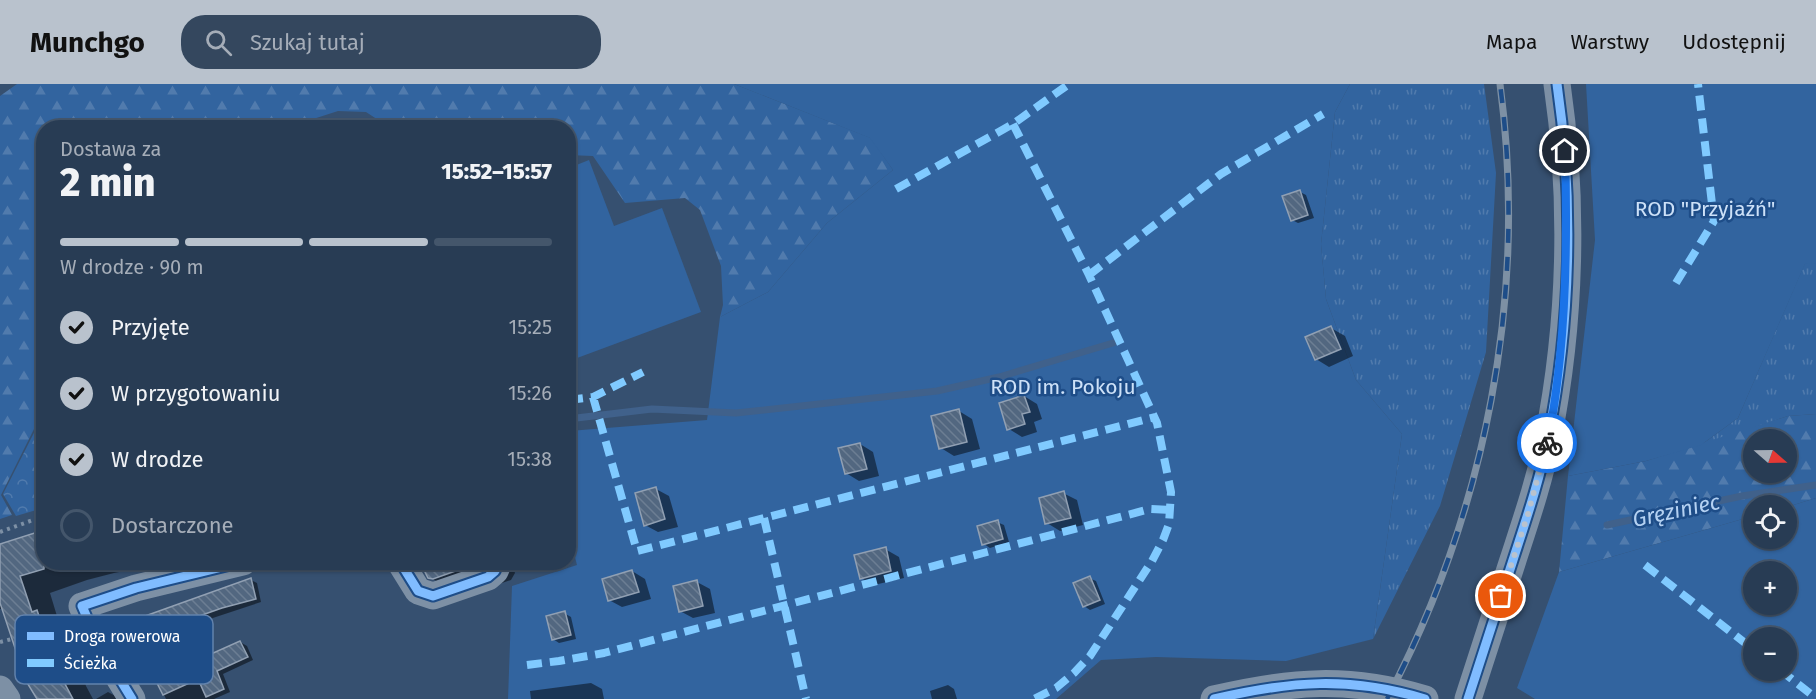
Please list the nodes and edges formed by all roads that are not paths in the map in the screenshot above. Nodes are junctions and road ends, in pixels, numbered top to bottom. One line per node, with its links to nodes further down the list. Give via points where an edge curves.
1 (1557, 84): 12 (street, via 1565,151 1567,254 1557,391 1534,494)
2 (210, 570): 5 (street, via 82,606)
3 (405, 570): 4 (street, via 418,591 433,596 488,577)
4 (495, 570)
5 (86, 615)
6 (123, 684): 9 (street)
7 (0, 689): 8 (street)
8 (7, 699)
9 (132, 699)
10 (1214, 699): 11 (street, via 1279,686 1325,683 1368,686)
11 (1425, 699)
12 (1468, 699)

